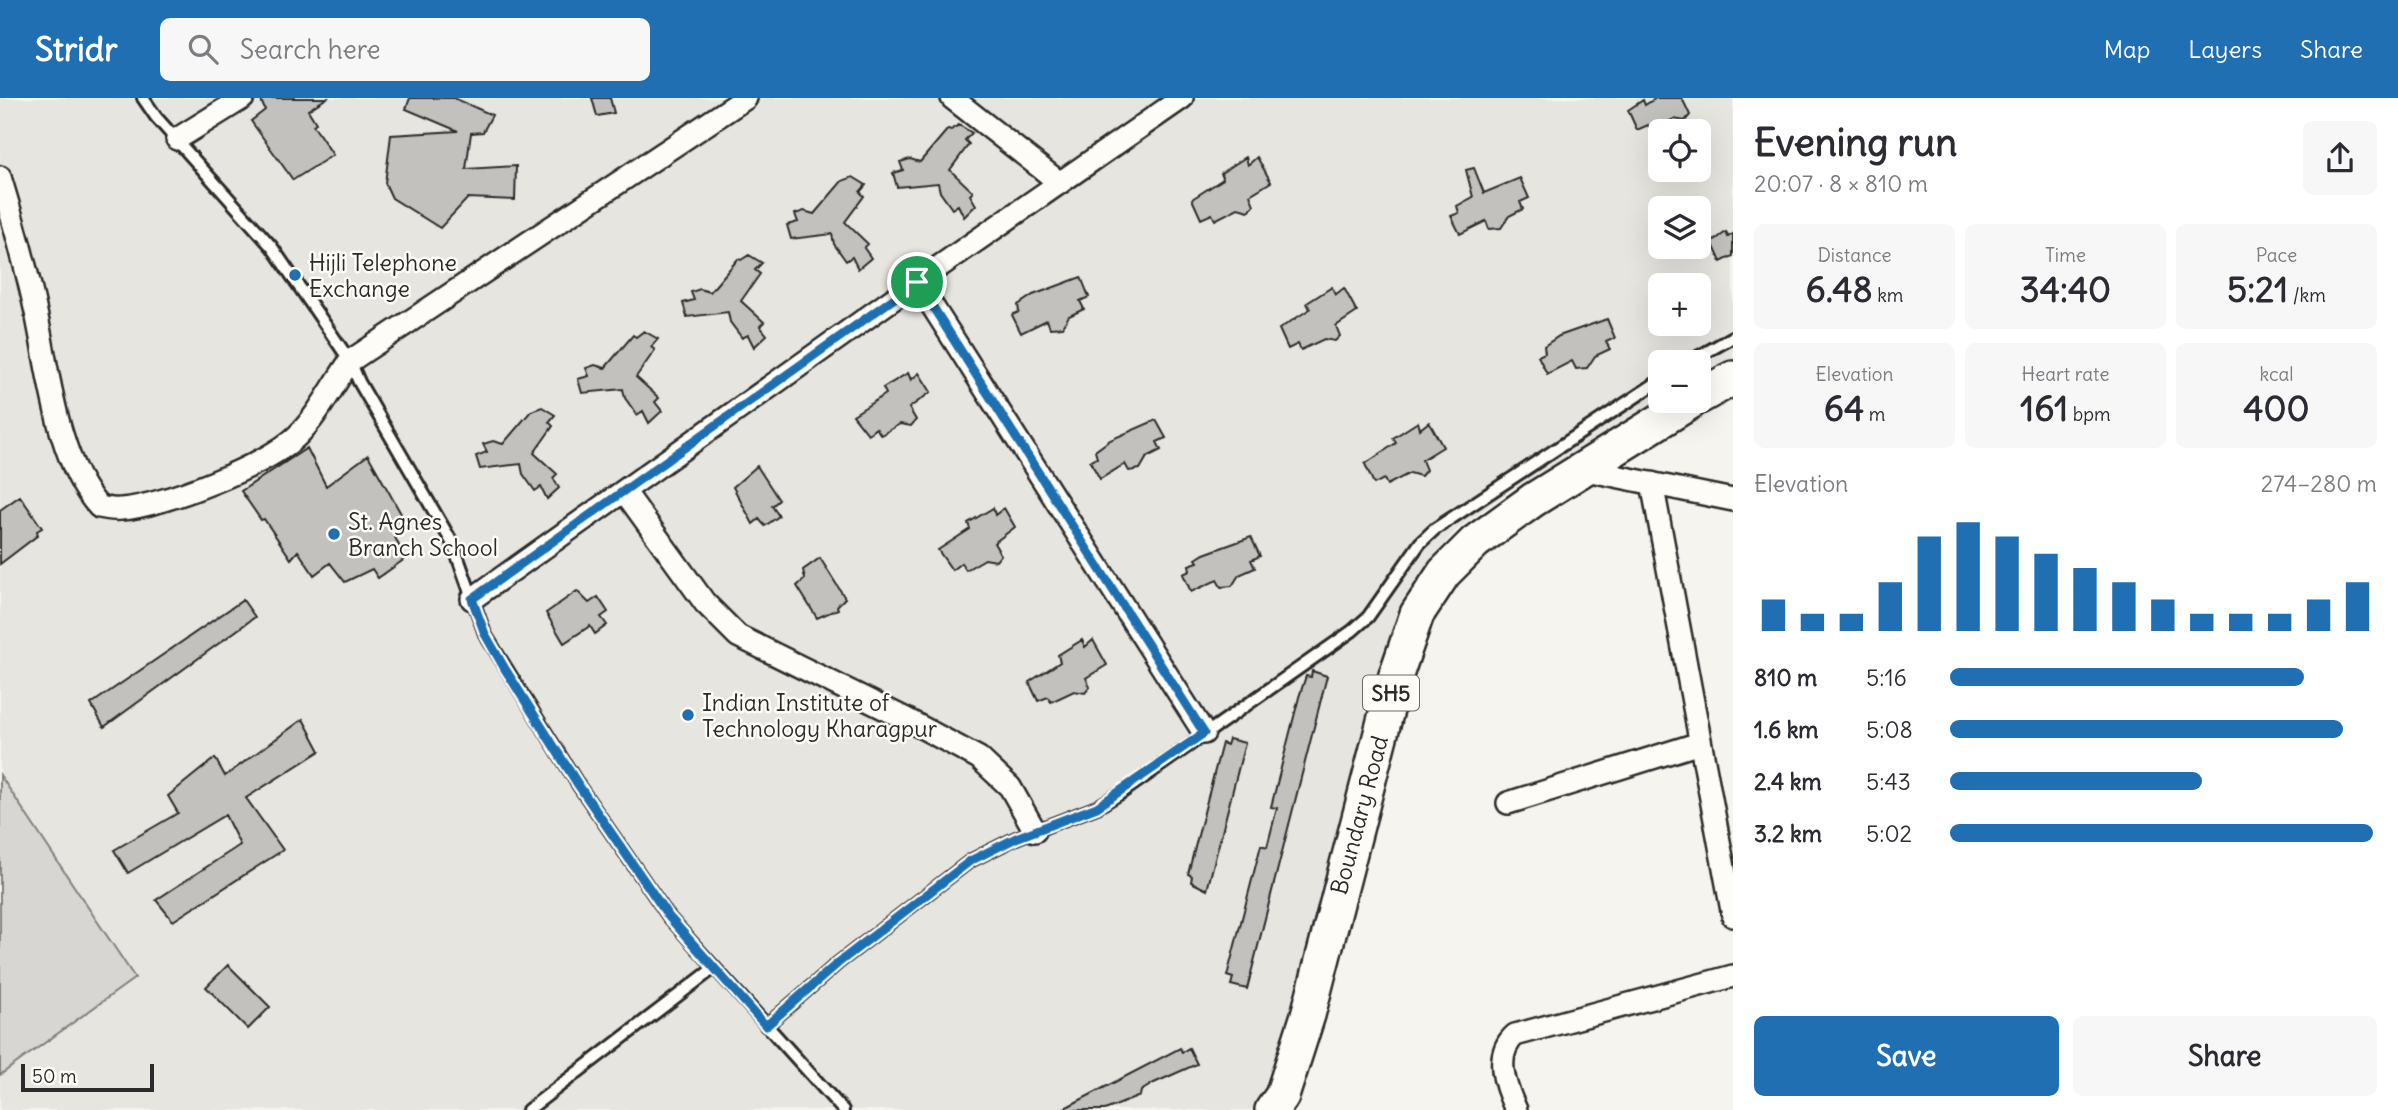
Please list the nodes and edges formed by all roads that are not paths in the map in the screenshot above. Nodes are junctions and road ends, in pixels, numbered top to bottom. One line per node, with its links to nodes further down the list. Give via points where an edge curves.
1 (144, 98): 6 (lane)
2 (243, 98): 6 (street)
3 (746, 98): 12 (street)
4 (952, 98): 8 (street)
5 (1182, 98): 8 (street)
6 (177, 139): 12 (lane, via 272,247)
7 (0, 177): 12 (street, via 55,411 88,495 99,507 141,506 224,478 267,457 295,438 316,415)
8 (1060, 183): 9 (street)
9 (917, 282): 19 (street); 22 (street)
10 (1733, 337): 11 (lane)
11 (1710, 350)
12 (350, 361): 21 (lane, via 453,544)
13 (1733, 378): 15 (main road)
14 (1648, 389): 22 (lane, via 1435,529 1368,617)
15 (1711, 390)
16 (1672, 413): 17 (main road, Boundary Road / SH5)
17 (1581, 469): 18 (street); 32 (main road, Boundary Road / SH5, via 1475,542 1444,573 1417,614 1396,676 1308,1014 1282,1096)
18 (1652, 484): 20 (street); 23 (street)
19 (624, 491): 21 (street); 25 (street, via 705,603 738,636 979,758 1010,787)
20 (1733, 500)
21 (472, 599): 27 (lane, via 485,634 579,786 669,917)
22 (1204, 733): 25 (lane, via 1097,807)
23 (1700, 743): 24 (street); 26 (street)
24 (1508, 803)
25 (1035, 831): 29 (lane, via 970,861 838,963)
26 (1733, 916)
27 (714, 968): 29 (lane); 30 (lane)
28 (1733, 976): 33 (street, via 1515,1035 1505,1044 1502,1061)
29 (766, 1026): 31 (lane)
30 (528, 1110)
31 (843, 1110)
32 (1272, 1110)
33 (1516, 1110)

